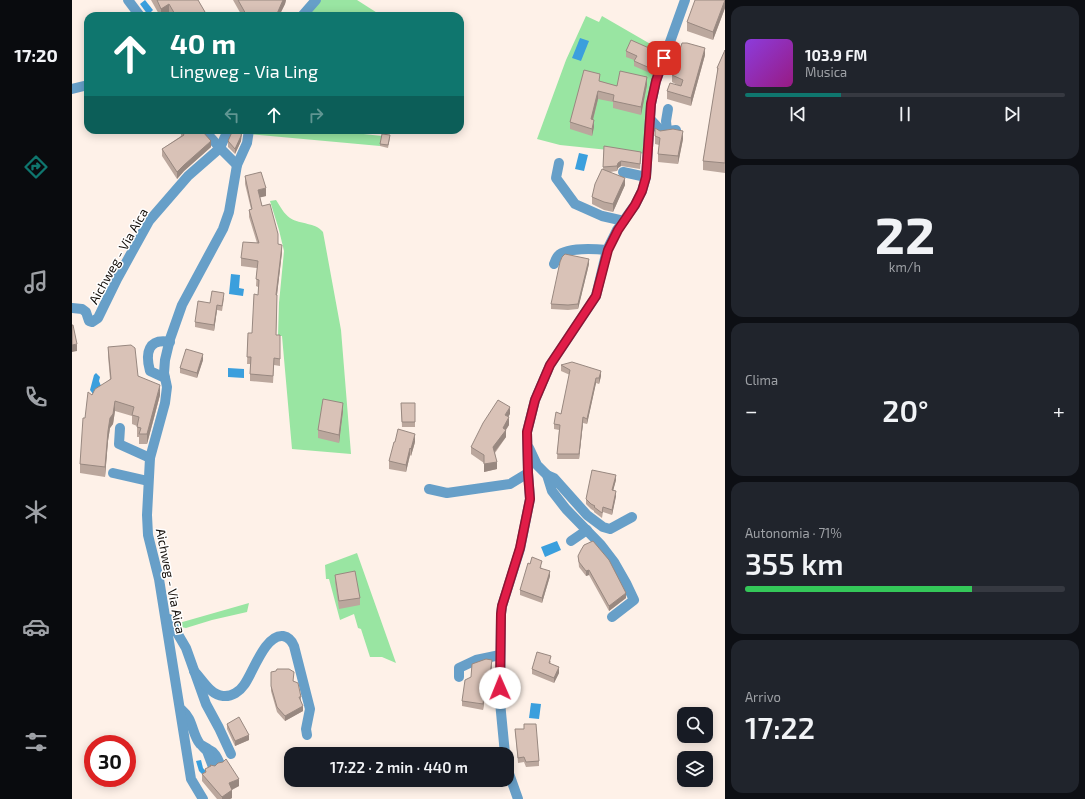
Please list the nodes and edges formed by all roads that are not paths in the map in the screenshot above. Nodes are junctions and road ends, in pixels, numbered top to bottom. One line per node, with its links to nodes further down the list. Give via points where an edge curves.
1 (128, 0): 4 (street)
2 (316, 0): 5 (street)
3 (685, 0): 9 (street, via 656,81)
4 (137, 12)
5 (306, 12)
6 (84, 86): 7 (street)
7 (72, 89)
8 (668, 109): 9 (street, via 666,121 672,130 662,132)
9 (650, 119): 17 (street)
10 (208, 134): 13 (street)
11 (226, 134): 13 (street, Aichweg - Via Aica)
12 (249, 134): 15 (street, Aichweg - Via Aica)
13 (220, 148): 15 (street); 21 (street, Aichweg - Via Aica, via 188,176 149,221 98,318 89,321 86,312)
14 (559, 164): 18 (street, via 556,178 575,204 602,216)
15 (238, 165): 22 (street, Aichweg - Via Aica, via 223,229 182,305)
16 (623, 172): 17 (street)
17 (646, 177): 18 (street, via 642,191)
18 (624, 221): 19 (street)
19 (608, 250): 20 (street, via 566,251 558,255); 25 (street, via 596,296 560,348 540,388 528,428)
20 (554, 264)
21 (72, 308)
22 (170, 342): 23 (street, Aichweg - Via Aica, via 165,360); 23 (street, via 158,340 152,344 147,356 150,371)
23 (165, 378): 26 (street, Aichweg - Via Aica, via 166,403)
24 (120, 428): 26 (street, via 119,444)
25 (527, 443): 28 (street); 29 (street, via 537,465)
26 (150, 458): 30 (street, Aichweg - Via Aica)
27 (112, 473): 30 (street)
28 (528, 473): 31 (street, via 510,484 447,493); 37 (street, via 530,499 520,548 502,606)
29 (547, 475): 32 (street, via 554,478 587,515 603,527 610,529); 33 (street, via 552,491)
30 (148, 481): 35 (street, Aichweg - Via Aica, via 148,535)
31 (429, 490)
32 (632, 517)
33 (587, 530): 34 (street); 36 (street, via 614,562 634,600)
34 (570, 541)
35 (165, 612): 38 (street, via 186,648); 40 (street, Aichweg - Via Aica)
36 (612, 617)
37 (500, 655): 39 (street, via 476,660 459,668); 42 (street, via 500,702)
38 (194, 670): 41 (street, via 216,694 231,696 244,685 273,638 285,636 293,643 310,709); 43 (street, via 206,704)
39 (459, 677)
40 (180, 709): 44 (street, via 185,713 201,745 216,754); 46 (street, Aichweg - Via Aica, via 192,779)
41 (307, 735)
42 (504, 747)
43 (231, 754)
44 (217, 765)
45 (514, 787): 47 (street)
46 (203, 799)
47 (518, 799)

